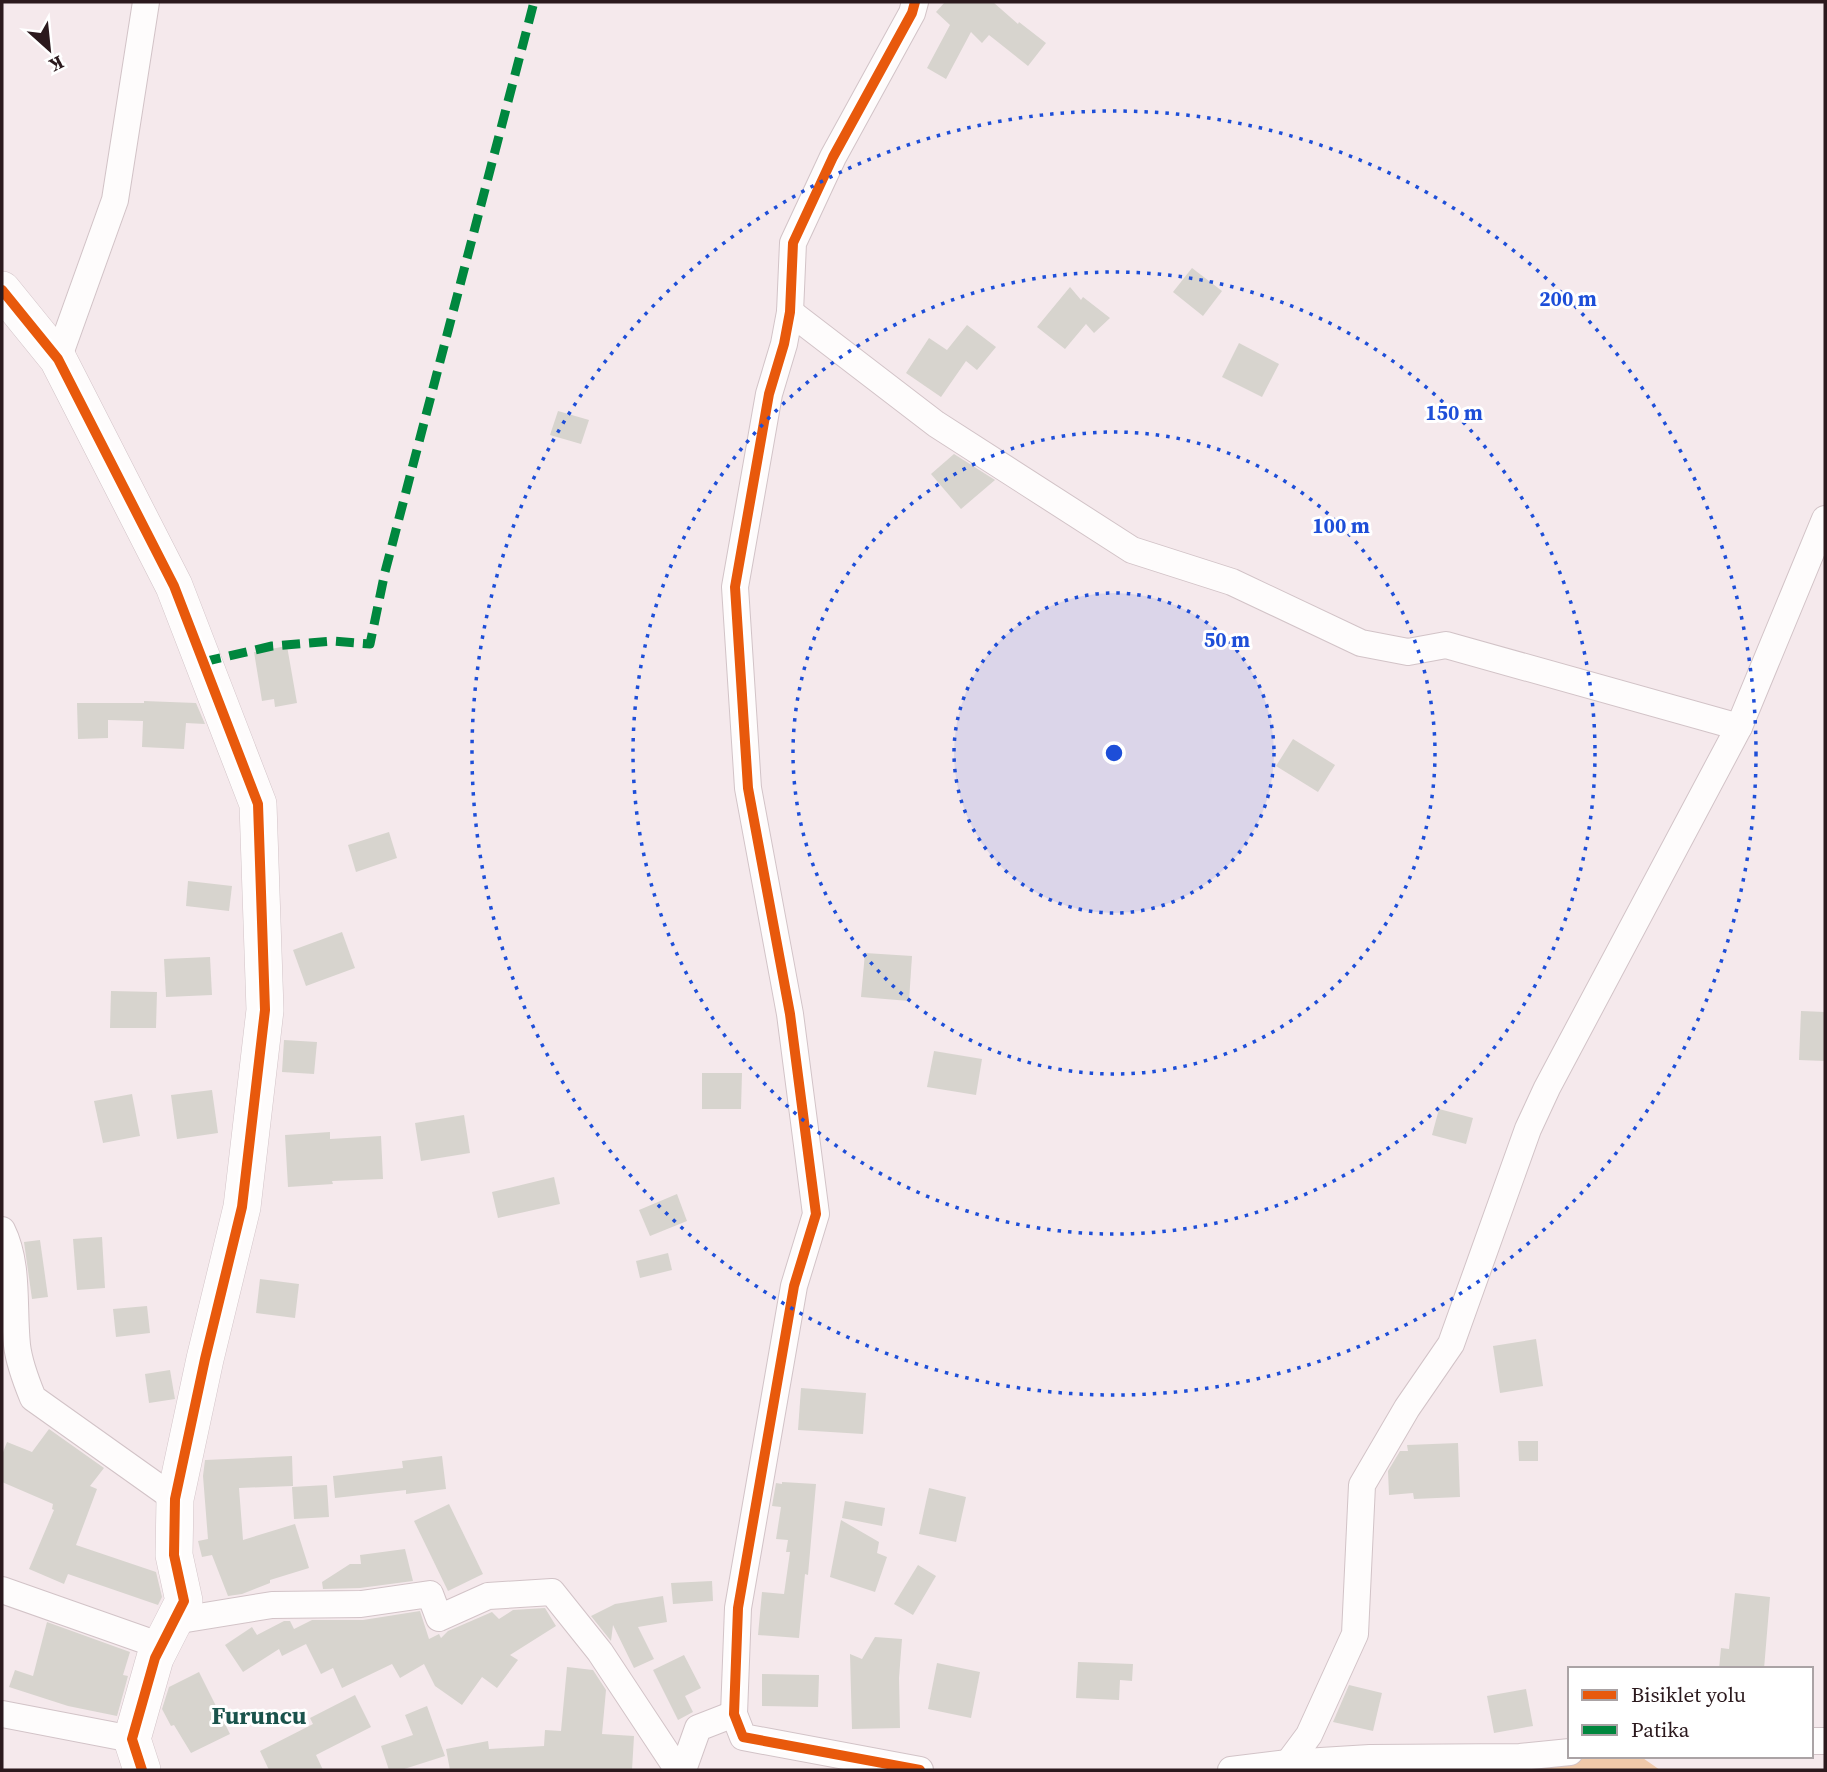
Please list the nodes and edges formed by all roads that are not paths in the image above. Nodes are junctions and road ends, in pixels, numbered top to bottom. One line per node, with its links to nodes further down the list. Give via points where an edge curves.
1 (146, 2): 5 (street, via 115,200)
2 (915, 2): 4 (street, via 793,243)
3 (2, 290): 5 (street)
4 (790, 312): 7 (street, via 936,424 1132,550 1233,582 1361,643 1408,652 1446,645); 13 (street, via 769,394 734,587 748,788 790,1014 816,1214 794,1286 738,1608)
5 (58, 359): 9 (street, via 174,586 258,804 265,1010 242,1207)
6 (1825, 519): 7 (street)
7 (1739, 727): 16 (street, via 1542,1098 1451,1343 1362,1485 1354,1634 1309,1735)
8 (2, 1230): 9 (street, via 9,1243 17,1347 33,1398)
9 (175, 1499): 11 (street, via 174,1555 184,1601)
10 (2, 1590): 11 (street)
11 (167, 1633): 15 (street, via 155,1658); 17 (street, via 272,1605 361,1604 430,1594 439,1618 488,1596 552,1592 600,1652)
12 (2, 1714): 15 (street)
13 (734, 1714): 18 (street, via 698,1728); 19 (street, via 743,1737)
14 (1568, 1752): 16 (street, via 1370,1758)
15 (137, 1754)
16 (1285, 1767): 20 (street)
17 (678, 1770)
18 (683, 1770)
19 (920, 1770)
20 (1231, 1770)

